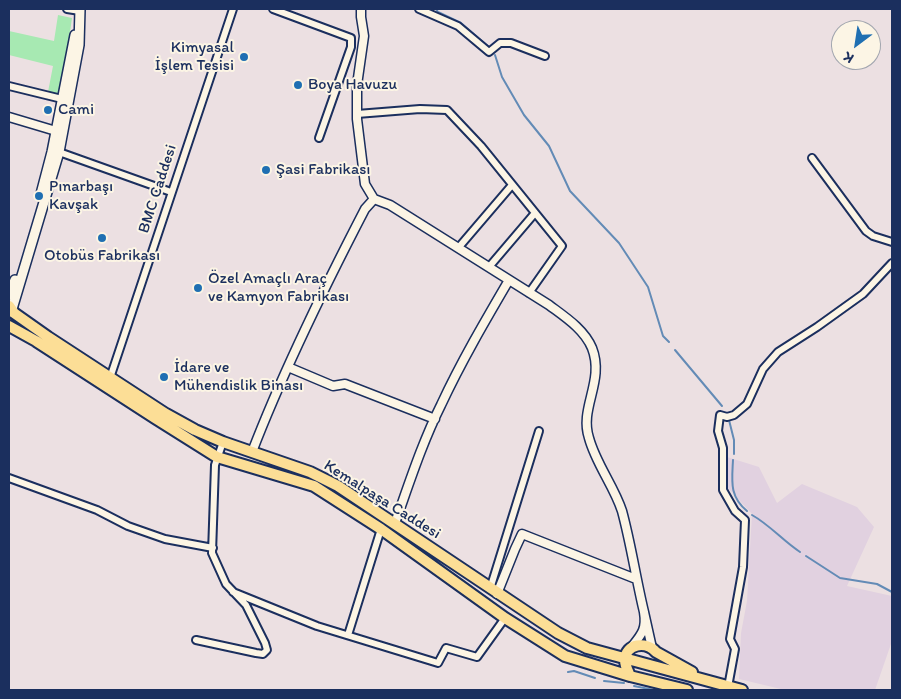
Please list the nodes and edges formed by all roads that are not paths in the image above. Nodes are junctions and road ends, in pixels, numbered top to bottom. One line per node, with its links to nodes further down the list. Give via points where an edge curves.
1 (67, 9): 6 (street)
2 (233, 9): 17 (street, BMC Caddesi)
3 (273, 9): 13 (street, via 351,38 352,47)
4 (362, 9): 10 (street, via 364,36 357,85)
5 (419, 9): 7 (street, via 458,26 489,52 500,43 511,43)
6 (80, 10): 9 (main road); 14 (main road, via 79,45)
7 (545, 56)
8 (9, 86): 9 (street)
9 (62, 99): 12 (main road)
10 (357, 114): 16 (street, via 447,110); 18 (street, via 365,184)
11 (9, 116): 12 (street)
12 (56, 130): 26 (main road, via 25,251)
13 (319, 138)
14 (59, 152): 17 (street); 27 (main road)
15 (812, 158): 20 (street, via 866,231)
16 (512, 186): 19 (street); 21 (street)
17 (171, 192): 29 (street, BMC Caddesi)
18 (374, 198): 21 (street); 28 (street, via 365,209)
19 (535, 214): 23 (street); 25 (street, via 562,246)
20 (892, 242)
21 (459, 247): 23 (street)
22 (892, 263): 52 (street, via 863,294 778,352 762,369 747,404 734,415 720,415 718,431 723,448 723,490 735,511 745,520 743,567 730,639 735,649)
23 (489, 267): 24 (street)
24 (509, 280): 25 (street); 30 (street)
25 (529, 293): 39 (street, via 568,319 591,347 597,372 586,423 588,438 621,510)
26 (9, 295)
27 (10, 315): 29 (main road, Kemalpaşa Caddesi); 34 (main road, Kemalpaşa Caddesi, via 36,341)
28 (288, 367): 30 (street, via 333,386 345,384); 33 (street)
29 (110, 378): 32 (main road, Kemalpaşa Caddesi, via 195,430)
30 (435, 419): 36 (street)
31 (539, 431): 41 (street)
32 (223, 442): 33 (main road, Kemalpaşa Caddesi); 34 (street)
33 (252, 452): 36 (main road, Kemalpaşa Caddesi, via 310,472)
34 (217, 457): 37 (main road, Kemalpaşa Caddesi, via 314,486); 38 (street)
35 (9, 478): 38 (street, via 97,510 156,536)
36 (395, 523): 41 (main road, Kemalpaşa Caddesi)
37 (382, 529): 43 (main road, Kemalpaşa Caddesi); 44 (street)
38 (213, 548): 40 (street, via 212,553 226,584)
39 (636, 579): 41 (street, via 522,534); 42 (street)
40 (233, 592): 44 (street); 45 (street, via 246,605 267,650 263,654)
41 (494, 592): 48 (main road, Kemalpaşa Caddesi, via 565,637 587,648)
42 (644, 612): 46 (street, via 644,630); 47 (street)
43 (505, 618): 44 (street, via 477,657 446,648 438,663); 50 (main road, Kemalpaşa Caddesi, via 565,656)
44 (348, 636)
45 (196, 640)
46 (630, 649): 47 (main road, via 641,644); 48 (main road)
47 (654, 650): 49 (main road); 51 (main road)
48 (625, 659): 49 (main road, Kemalpaşa Caddesi); 50 (main road)
49 (658, 667): 50 (main road, via 650,676); 51 (main road, Kemalpaşa Caddesi)
50 (635, 677): 53 (main road, Kemalpaşa Caddesi)
51 (708, 682): 52 (main road, Kemalpaşa Caddesi)
52 (728, 687): 54 (main road, Kemalpaşa Caddesi)
53 (686, 690)
54 (742, 690)

